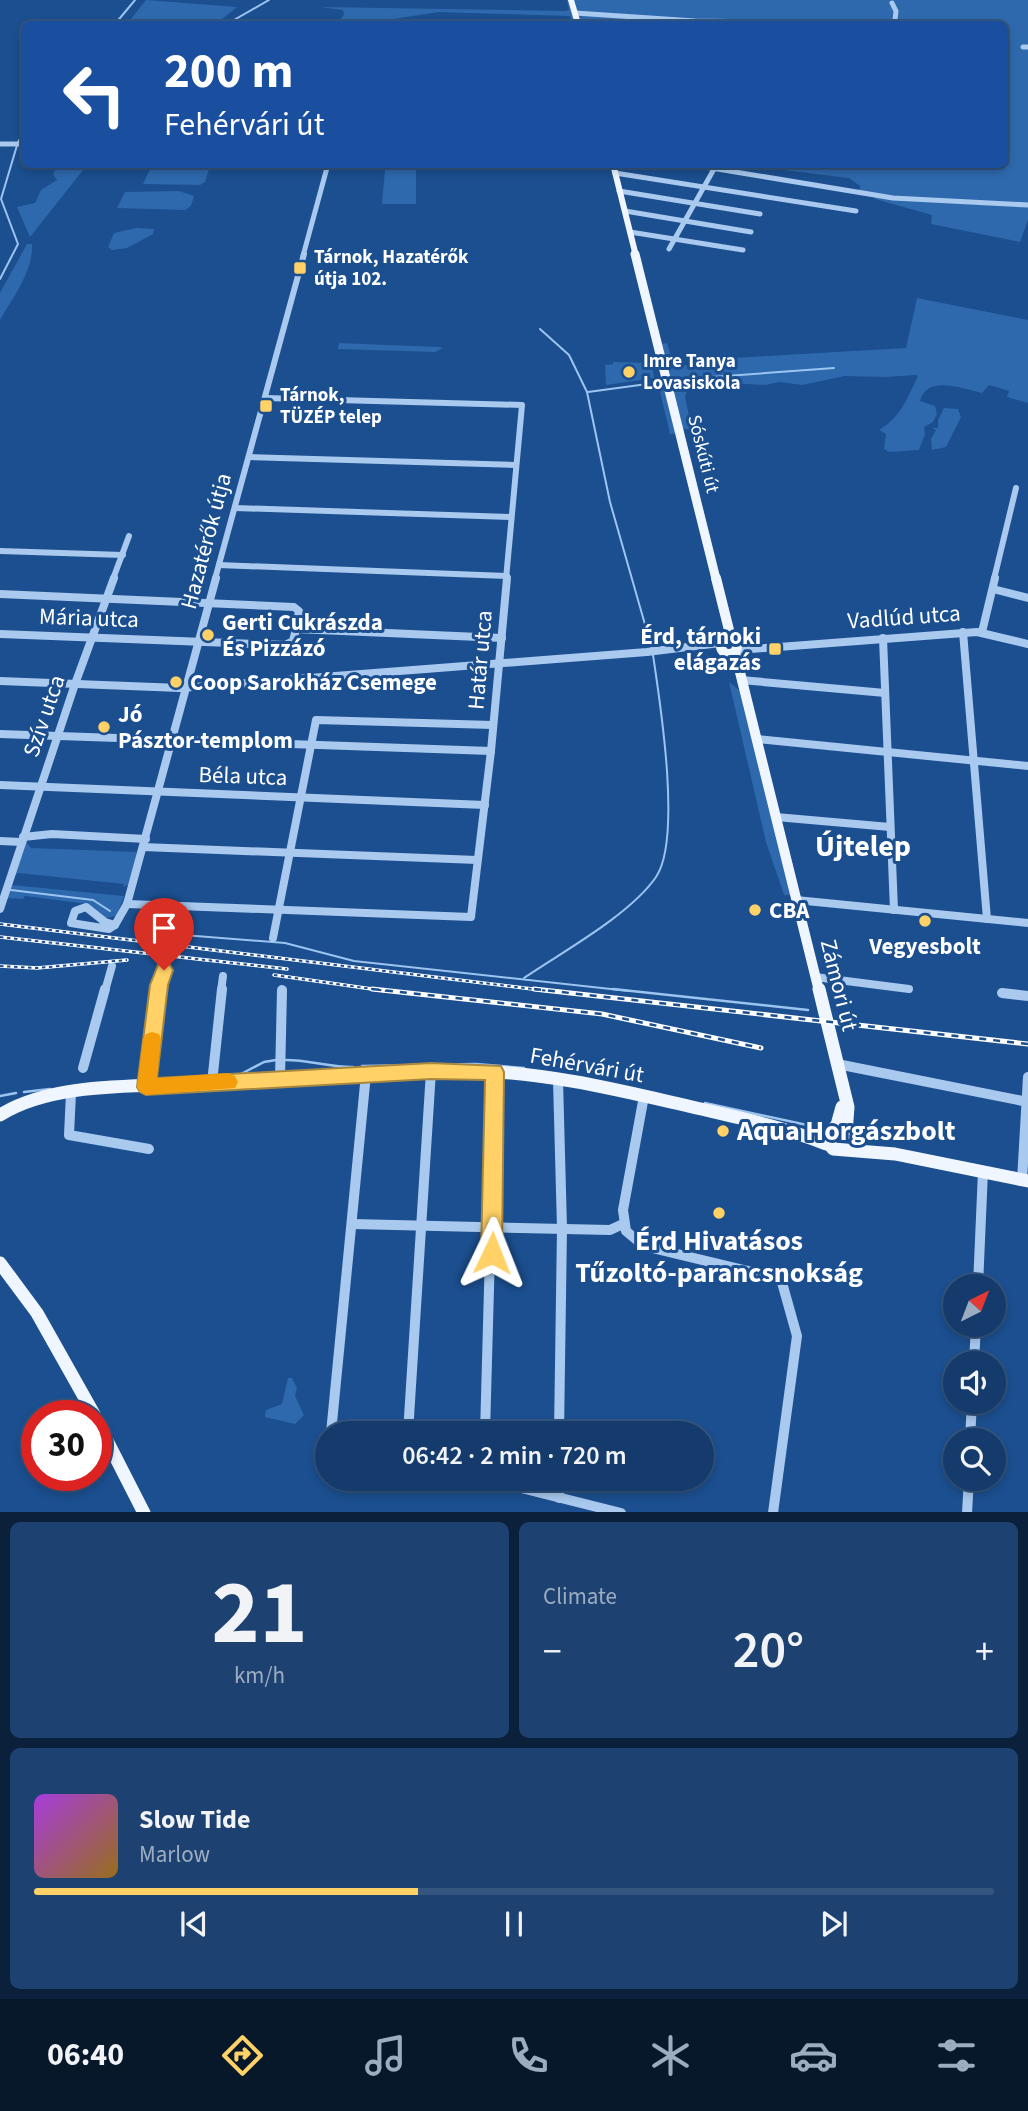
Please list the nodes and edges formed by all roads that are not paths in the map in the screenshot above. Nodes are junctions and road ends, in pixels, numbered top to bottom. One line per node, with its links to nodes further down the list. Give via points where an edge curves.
1 (571, 0): 3 (main road)
2 (892, 3): 6 (street)
3 (575, 13): 4 (main road); 5 (street)
4 (577, 21)
5 (695, 21)
6 (895, 21)
7 (0, 144): 8 (street)
8 (20, 144)
9 (327, 168): 26 (street, Hazatérők útja)
10 (709, 168): 12 (street)
11 (614, 169): 13 (street); 14 (main road, Sóskúti út)
12 (715, 169): 13 (street); 16 (street, via 893,198)
13 (705, 187): 15 (street); 18 (street)
14 (620, 191): 15 (street); 17 (main road, Sóskúti út)
15 (695, 203): 19 (street); 20 (street)
16 (1028, 205)
17 (625, 211): 20 (street); 21 (main road, Sóskúti út)
18 (856, 212)
19 (760, 214)
20 (685, 220): 22 (street); 23 (street)
21 (630, 232): 23 (street); 51 (main road, Sóskúti út, via 730,634)
22 (751, 232)
23 (676, 238): 24 (street); 25 (street)
24 (669, 249)
25 (743, 250)
26 (265, 398): 27 (street, Hazatérők útja); 28 (street, Határ utca, via 522,405)
27 (248, 457): 28 (street); 30 (street, Hazatérők útja)
28 (516, 465): 31 (street, Határ utca)
29 (1016, 488): 37 (street)
30 (235, 508): 31 (street); 35 (street, Hazatérők útja)
31 (511, 517): 36 (street, Határ utca)
32 (129, 536): 34 (street, Szív utca)
33 (0, 551): 34 (street)
34 (123, 555): 39 (street, Szív utca)
35 (219, 565): 36 (street); 41 (street, Hazatérők útja)
36 (507, 576): 47 (street, Határ utca)
37 (993, 589): 40 (street); 44 (street)
38 (0, 594): 39 (street)
39 (106, 598): 41 (street); 46 (street, Szív utca)
40 (1028, 598)
41 (209, 603): 42 (street, via 297,607); 49 (street, Hazatérők útja)
42 (296, 629): 47 (street); 49 (street, Mária utca, via 293,641 285,645)
43 (962, 632): 44 (street, Vadlúd utca); 48 (street, Vadlúd utca); 66 (street)
44 (982, 632): 50 (street, Vadlúd utca)
45 (0, 634): 46 (street, Mária utca)
46 (92, 638): 49 (street, Mária utca); 55 (street, Szív utca)
47 (502, 638): 52 (street, Határ utca)
48 (883, 638): 51 (street, Vadlúd utca); 57 (street)
49 (198, 642): 56 (street, Hazatérők útja)
50 (1028, 644)
51 (729, 646): 52 (street, Vadlúd utca); 53 (main road, Zámori út)
52 (499, 663): 56 (street, Vadlúd utca); 58 (street, Határ utca)
53 (741, 680): 57 (street); 61 (main road, Zámori út)
54 (0, 681): 55 (street, Vadlúd utca)
55 (75, 684): 56 (street, Vadlúd utca); 60 (street, Szív utca)
56 (187, 688): 62 (street, Hazatérők útja)
57 (885, 693): 65 (street)
58 (494, 725): 63 (street, via 316,720); 64 (street, Határ utca)
59 (0, 734): 60 (street)
60 (58, 736): 62 (street); 69 (street, Szív utca)
61 (757, 739): 65 (street); 73 (main road, Zámori út)
62 (172, 740): 63 (street); 70 (street, Hazatérők útja)
63 (309, 745): 64 (street); 71 (street)
64 (491, 751): 72 (street, Határ utca)
65 (888, 752): 66 (street); 74 (street)
66 (974, 761): 67 (street); 85 (street)
67 (1028, 766)
68 (0, 785): 69 (street, Béla utca)
69 (41, 787): 70 (street, Béla utca); 75 (street, Szív utca)
70 (159, 792): 71 (street, Béla utca); 77 (street, Hazatérők útja)
71 (300, 798): 72 (street, Béla utca); 78 (street)
72 (485, 805): 79 (street, Határ utca)
73 (776, 817): 74 (street); 80 (main road, Zámori út)
74 (890, 827): 84 (street)
75 (23, 840): 76 (street); 77 (street, via 52,834); 82 (street, Szív utca)
76 (0, 841)
77 (144, 843): 78 (street); 81 (street, Hazatérők útja)
78 (289, 853): 79 (street); 83 (street)
79 (477, 860): 83 (street, Határ utca, via 471,917)
80 (796, 900): 84 (street); 92 (main road, Zámori út)
81 (127, 904): 83 (street); 87 (street, Hazatérők útja)
82 (0, 909)
83 (279, 910): 88 (street)
84 (894, 910): 85 (street)
85 (987, 919): 86 (street)
86 (1028, 923)
87 (116, 925)
88 (273, 938)
89 (112, 966): 98 (street)
90 (164, 970): 106 (street)
91 (223, 976): 105 (street)
92 (816, 977): 94 (street); 97 (main road, Zámori út)
93 (282, 989): 103 (street)
94 (909, 989)
95 (1002, 993): 96 (street)
96 (1028, 996)
97 (837, 1064): 109 (street); 111 (main road, Zámori út, via 848,1107)
98 (83, 1068)
99 (431, 1071): 100 (main road, Fehérvári út); 101 (main road, Fehérvári út); 117 (street)
100 (495, 1072): 104 (main road, Fehérvári út); 118 (street)
101 (366, 1074): 103 (main road, Fehérvári út); 115 (street)
102 (1028, 1077): 109 (street)
103 (280, 1079): 105 (main road, Fehérvári út)
104 (558, 1080): 108 (main road, Fehérvári út); 119 (street)
105 (212, 1083): 106 (main road, Fehérvári út)
106 (146, 1087): 107 (main road, Fehérvári út)
107 (71, 1093): 110 (main road, Fehérvári út, via 28,1100); 112 (street, via 68,1133)
108 (644, 1096): 111 (main road, Fehérvári út); 116 (street)
109 (1027, 1102): 114 (street)
110 (0, 1115)
111 (839, 1138): 113 (main road, Fehérvári út)
112 (149, 1149)
113 (983, 1171): 114 (main road, Fehérvári út); 121 (street)
114 (1025, 1180)
115 (352, 1224): 117 (street); 123 (street)
116 (623, 1224): 119 (street, via 610,1230); 134 (street, via 644,1246 781,1279 797,1336)
117 (422, 1225): 118 (street); 124 (street)
118 (493, 1227): 119 (street); 125 (street)
119 (562, 1227): 126 (street)
120 (0, 1263): 122 (main road, via 37,1313)
121 (979, 1274)
122 (86, 1400)
123 (332, 1421)
124 (409, 1421)
125 (485, 1421)
126 (559, 1421)
127 (112, 1449): 132 (main road)
128 (532, 1491): 131 (street)
129 (559, 1491): 131 (street)
130 (968, 1491): 135 (street)
131 (559, 1498): 133 (street)
132 (144, 1512)
133 (617, 1512)
134 (773, 1512)
135 (967, 1512)

